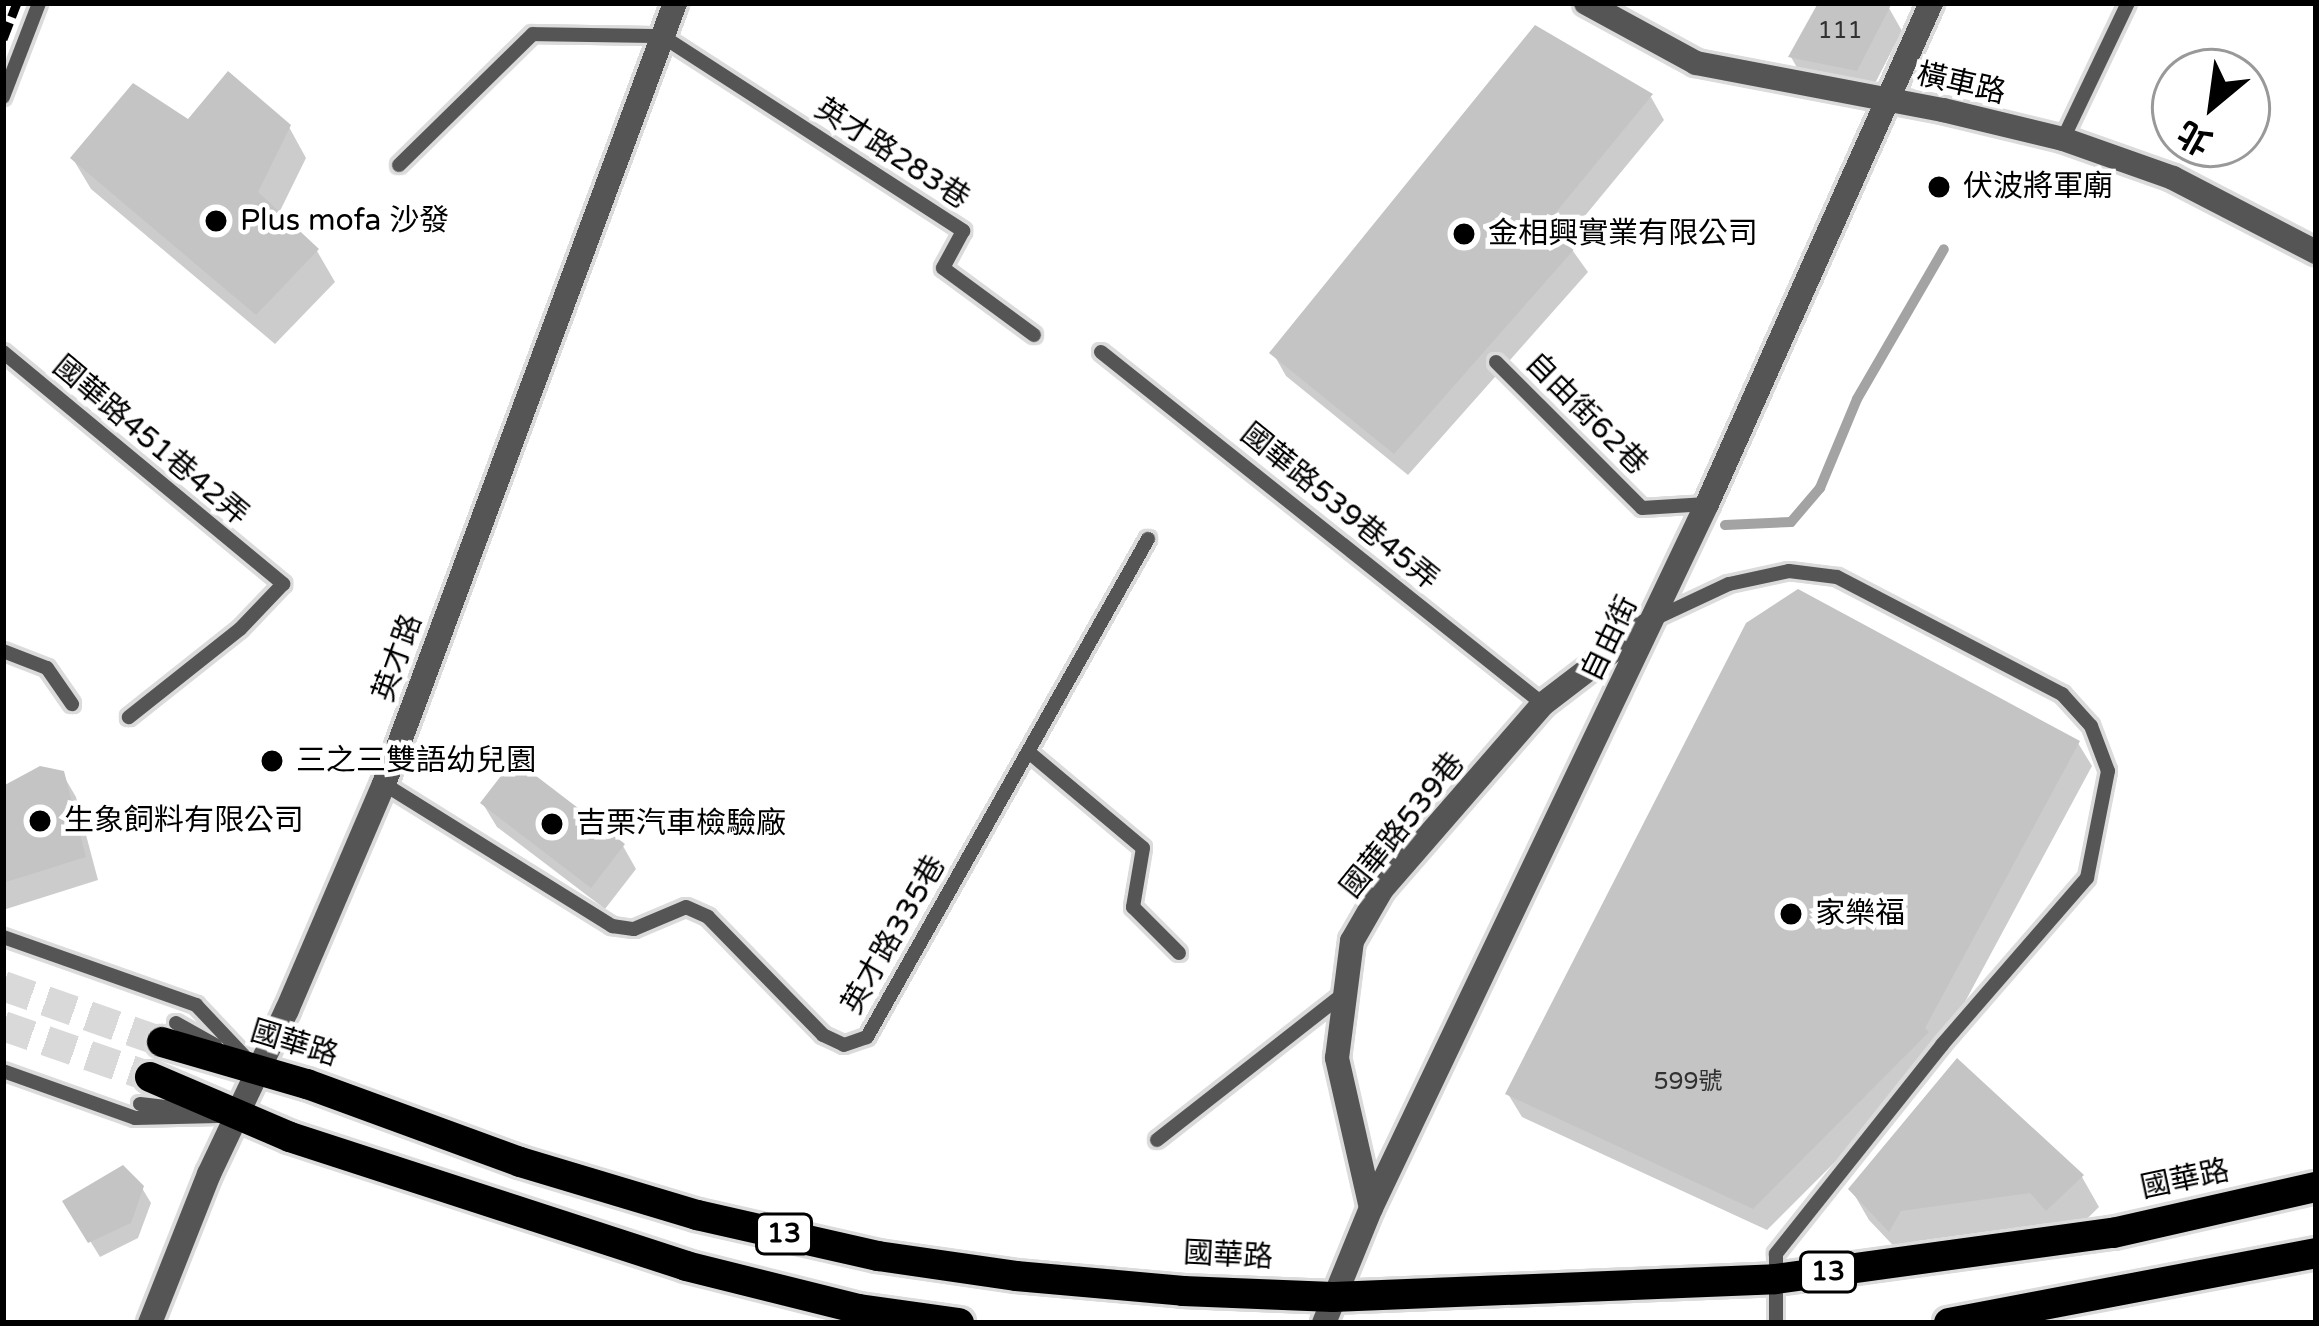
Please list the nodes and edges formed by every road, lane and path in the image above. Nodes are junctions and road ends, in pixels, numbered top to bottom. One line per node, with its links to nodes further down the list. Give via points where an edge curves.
1 (40, 3): 7 (lane)
2 (676, 3): 6 (street, 英才路)
3 (1586, 3): 8 (street, 橫車路, via 1696,63)
4 (1931, 3): 8 (street, 自由街)
5 (2128, 3): 9 (lane)
6 (662, 37): 10 (lane, via 533,34); 12 (lane, 英才路283巷, via 963,231 943,268); 24 (street, 英才路)
7 (3, 97)
8 (1890, 99): 9 (street, 橫車路); 16 (street, 自由街)
9 (2063, 139): 11 (street, 橫車路, via 2174,178)
10 (399, 165)
11 (2316, 252)
12 (1034, 335)
13 (3, 352): 22 (lane, 國華路451巷42弄, via 283,584 240,629)
14 (1101, 352): 21 (lane, 國華路539巷45弄)
15 (1496, 362): 16 (lane, 自由街62巷, via 1642,508)
16 (1707, 503): 18 (street, 自由街)
17 (1148, 539): 23 (lane, 英才路335巷)
18 (1652, 620): 21 (street, 國華路539巷); 35 (street, 自由街); 37 (lane, via 1729,584 1789,571 1837,578 2062,694 2091,726 2108,771 2086,878 1790,1235 1776,1254)
19 (3, 651): 20 (lane, via 46,668)
20 (72, 704)
21 (1543, 704): 27 (street, 國華路539巷, via 1382,889 1352,941)
22 (128, 717)
23 (1030, 754): 24 (lane, 英才路335巷, via 867,1037 844,1045 823,1035 709,917 686,907 634,929 612,926); 26 (lane, via 1143,848 1133,907)
24 (384, 784): 29 (street, 英才路)
25 (3, 937): 29 (lane, via 196,1005)
26 (1179, 953)
27 (1342, 995): 33 (lane); 35 (street, 國華路539巷, via 1337,1058)
28 (169, 1032): 29 (main road, 國華路 / 13)
29 (256, 1069): 32 (street, 英才路); 38 (main road, 國華路 / 13, via 520,1162 697,1215 878,1256)
30 (3, 1071): 32 (lane, via 135,1118)
31 (145, 1091): 32 (main road, 13)
32 (236, 1115): 39 (street, 英才路); 40 (main road, 13, via 686,1266 859,1310)
33 (1157, 1140)
34 (2316, 1187): 37 (main road, 國華路 / 13, via 2113,1233)
35 (1371, 1208): 38 (street, 自由街)
36 (2316, 1253): 42 (main road)
37 (1775, 1279): 38 (main road, 國華路 / 13); 41 (lane)
38 (1329, 1310)
39 (150, 1323)
40 (959, 1323)
41 (1776, 1323)
42 (1949, 1323)

